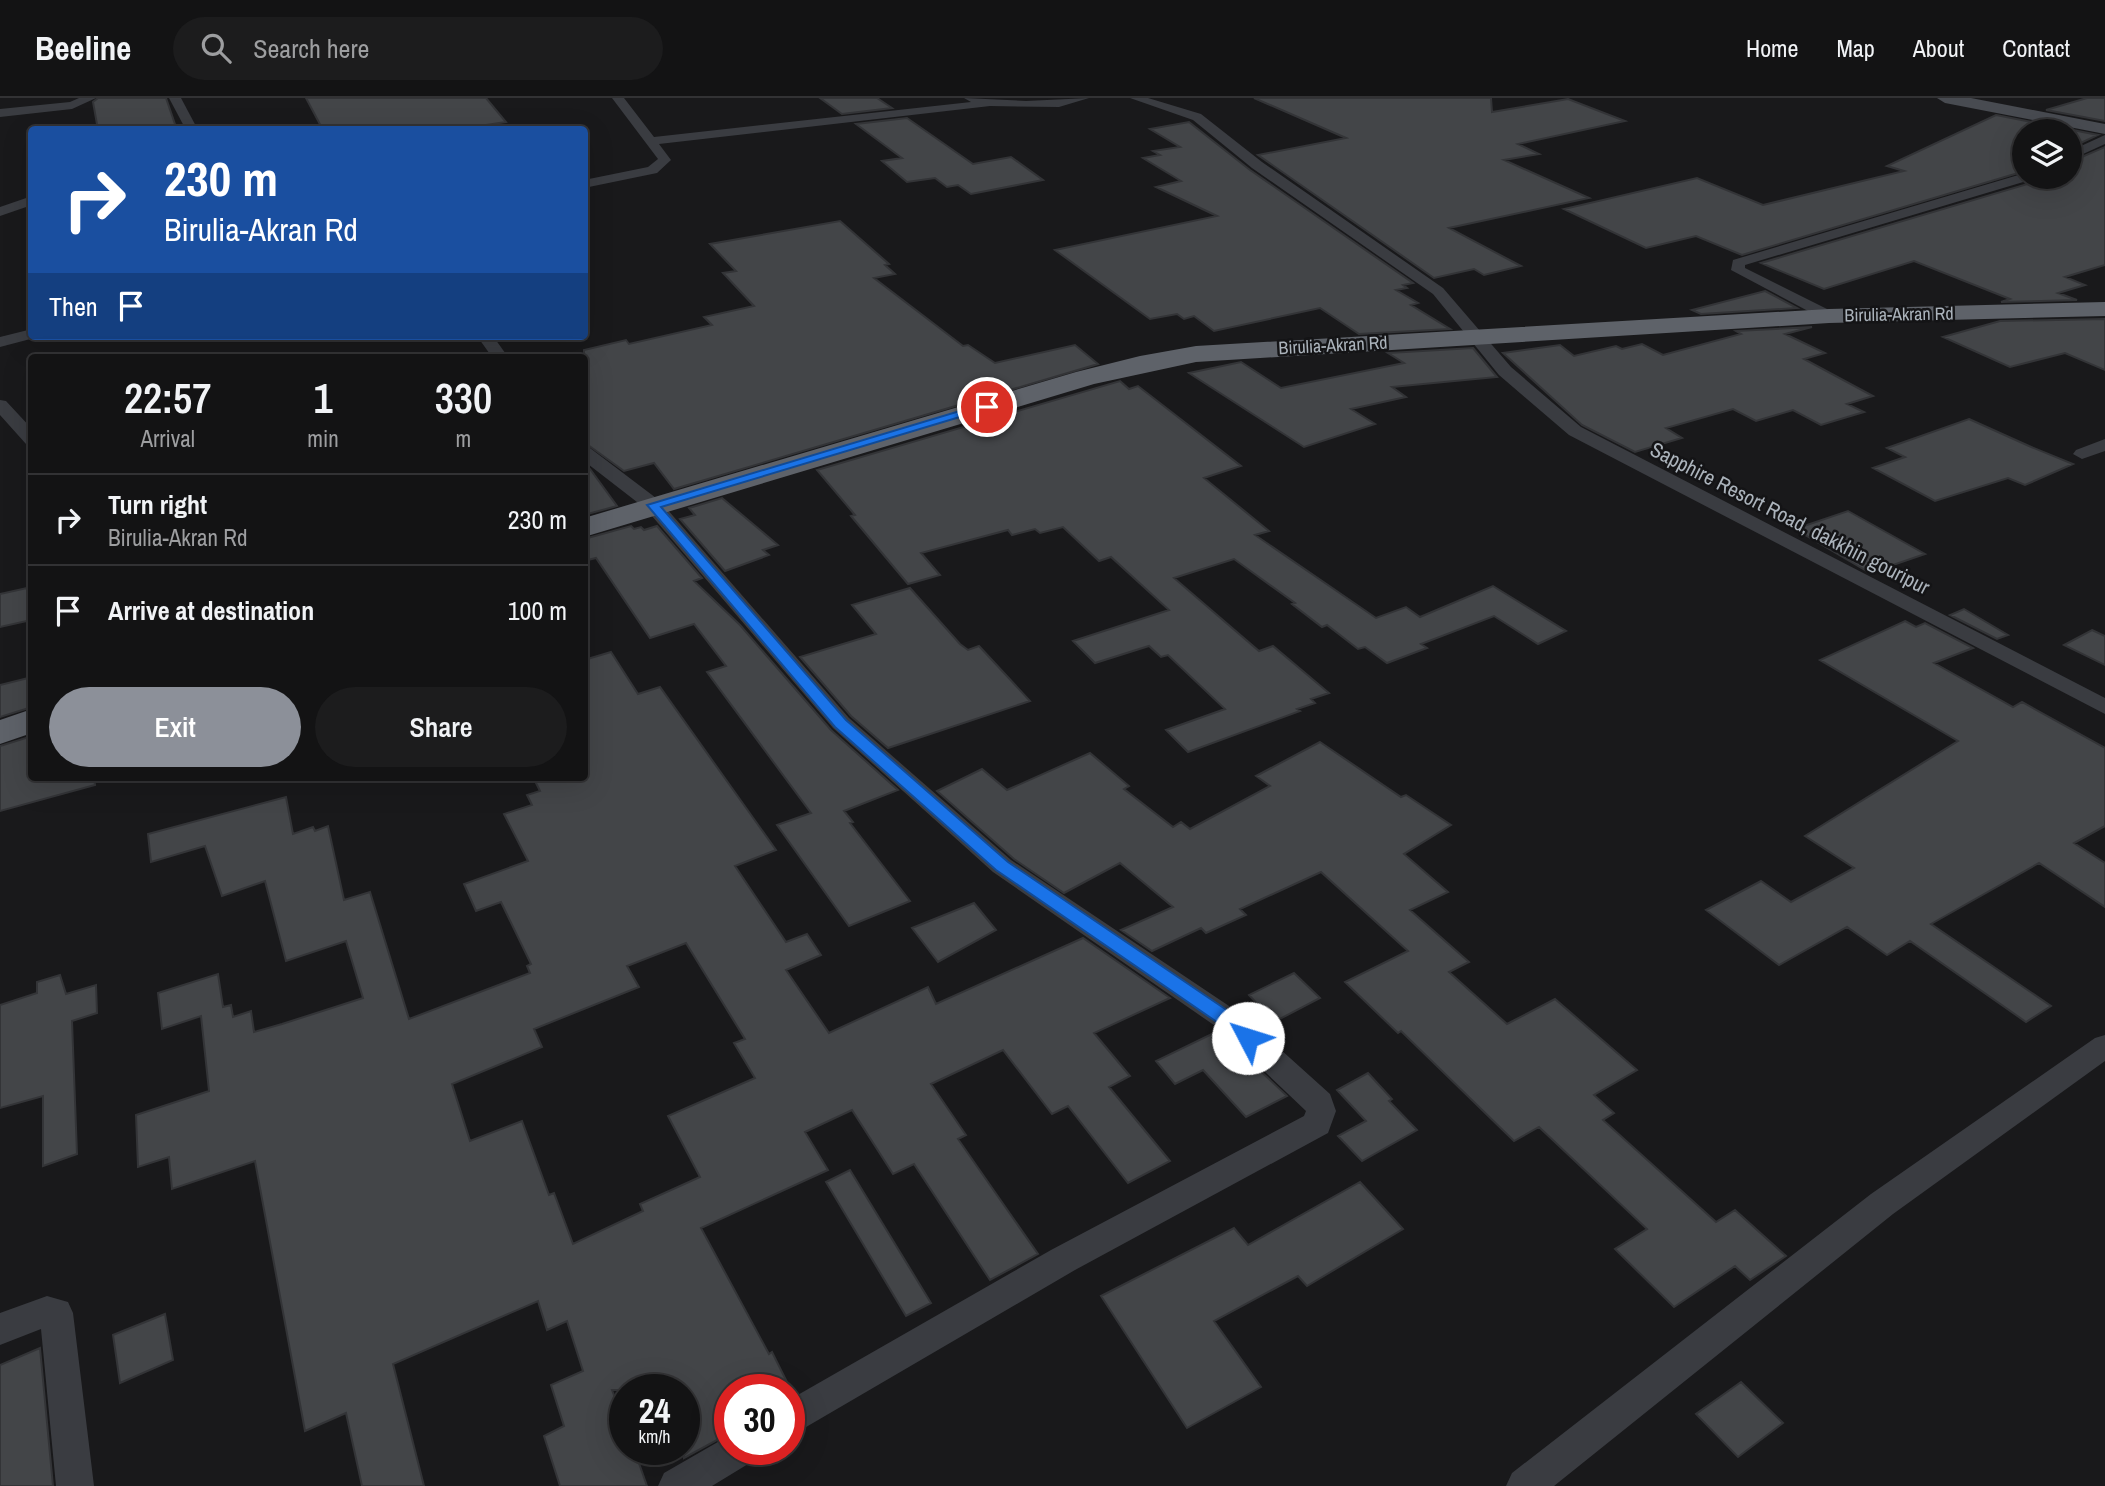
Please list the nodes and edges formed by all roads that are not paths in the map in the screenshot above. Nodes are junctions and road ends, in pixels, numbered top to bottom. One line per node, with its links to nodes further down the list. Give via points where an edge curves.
1 (90, 98): 9 (street, via 72,105)
2 (175, 98): 10 (street)
3 (618, 98): 13 (street)
4 (969, 98): 8 (street)
5 (1083, 98): 8 (street)
6 (1136, 98): 22 (street, Sapphire Resort Road, dakkhin gouripur, via 1197,117 1257,165 1438,291)
7 (1945, 98): 11 (main road)
8 (986, 104): 13 (street)
9 (0, 113)
10 (190, 126)
11 (2105, 129)
12 (2105, 139): 14 (street)
13 (651, 141): 16 (street, via 665,160 652,170)
14 (2082, 150)
15 (2012, 181): 20 (street, via 1738,263 1738,270)
16 (588, 183)
17 (28, 202): 18 (street)
18 (0, 212)
19 (2105, 309): 20 (highway, Birulia-Akran Rd)
20 (1829, 316): 22 (highway, Birulia-Akran Rd)
21 (28, 335): 23 (street)
22 (1479, 337): 29 (highway, Birulia-Akran Rd, via 1243,350 1140,364); 31 (street, Sapphire Resort Road, dakkhin gouripur, via 1505,371 1575,431)
23 (0, 342)
24 (0, 405): 25 (street)
25 (28, 436)
26 (2105, 444): 27 (street)
27 (2082, 454)
28 (588, 455): 29 (street)
29 (653, 505): 30 (highway, Birulia-Akran Rd); 36 (street, via 841,723 1002,866 1231,1022 1319,1102 1321,1111 1317,1124 1063,1260)
30 (588, 527)
31 (2105, 707)
32 (28, 722): 33 (highway)
33 (0, 733)
34 (2105, 1046): 40 (street, via 1882,1204)
35 (0, 1329): 38 (street, via 47,1311 56,1313)
36 (805, 1411)
37 (714, 1464): 39 (street)
38 (75, 1486)
39 (677, 1486)
40 (1525, 1486)

